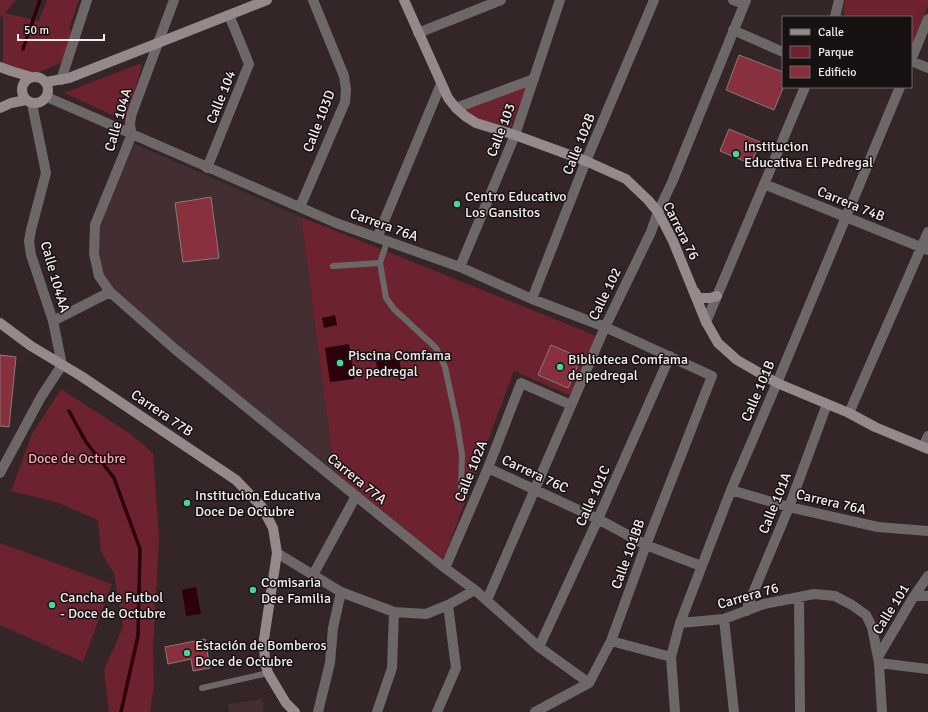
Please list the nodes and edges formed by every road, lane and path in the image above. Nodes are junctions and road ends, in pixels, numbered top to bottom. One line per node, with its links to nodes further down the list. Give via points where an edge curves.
1 (87, 0): 27 (street)
2 (174, 0): 17 (street, Calle 104A)
3 (313, 0): 41 (street, Calle 103D, via 344,76 346,90 345,102)
4 (404, 0): 16 (street, Carrera 76)
5 (501, 0): 16 (street)
6 (560, 0): 28 (street, Calle 103)
7 (654, 0): 38 (street, Calle 102B)
8 (733, 0): 11 (street)
9 (839, 0): 13 (street)
10 (262, 1): 12 (street)
11 (745, 2): 15 (street, Calle 102)
12 (229, 15): 17 (street); 39 (street, Calle 104, via 249,64)
13 (836, 16)
14 (928, 19): 20 (street)
15 (733, 30): 19 (street); 42 (street, Calle 102)
16 (418, 33): 29 (street, Carrera 76)
17 (158, 43): 18 (street); 22 (street, Calle 104A)
18 (136, 51): 22 (street, via 146,56); 27 (street)
19 (782, 52)
20 (912, 58)
21 (912, 60): 24 (street)
22 (151, 64): 36 (street, Calle 104A, via 130,122)
23 (0, 67): 25 (street)
24 (928, 68)
25 (10, 71): 26 (street); 33 (street)
26 (31, 77): 32 (street, via 39,77); 33 (street, via 26,81)
27 (65, 79): 32 (street)
28 (534, 79): 35 (street); 37 (street, Calle 103)
29 (441, 84): 35 (street, Carrera 76); 45 (street)
30 (805, 88): 40 (street)
31 (900, 88): 43 (street, Calle 101B)
32 (47, 90): 33 (street, via 41,103); 36 (street, Carrera 76A)
33 (26, 96): 34 (street); 55 (street, Calle 104AA, via 46,173 29,241 31,255)
34 (0, 108)
35 (456, 108): 37 (street, Carrera 76, via 476,123)
36 (132, 134): 39 (street, Carrera 76A); 52 (street, Calle 104A, via 96,225 94,254 99,276)
37 (515, 135): 38 (street, Carrera 76); 50 (street, Calle 103)
38 (586, 161): 42 (street, Carrera 76, via 626,179); 54 (street, Calle 102B)
39 (207, 168): 41 (street, Carrera 76A)
40 (764, 184): 43 (street, Carrera 74B); 53 (street)
41 (300, 207): 45 (street, Carrera 76A)
42 (658, 212): 51 (street, Carrera 76); 58 (street, Calle 102, via 651,232)
43 (846, 217): 47 (street, Carrera 74B); 62 (street, Calle 101B)
44 (928, 232): 47 (street)
45 (377, 238): 46 (street, Carrera 76A)
46 (387, 242): 48 (lane); 50 (street, Carrera 76A)
47 (925, 248): 65 (street)
48 (380, 263): 49 (lane); 70 (lane, via 386,298 394,309 436,348 445,367 462,455)
49 (333, 266)
50 (460, 267): 54 (street, Carrera 76A)
51 (694, 291): 53 (street, via 698,298); 56 (street, Carrera 76)
52 (110, 292): 55 (street); 73 (street, Carrera 77A, via 176,350)
53 (717, 296): 56 (street)
54 (532, 299): 58 (street, Carrera 76A)
55 (54, 321): 60 (street, Calle 104AA)
56 (706, 322): 62 (street, Carrera 76, via 718,343 728,354)
57 (0, 323): 60 (street, Carrera 77B)
58 (605, 327): 59 (street, Carrera 76A); 64 (street, Calle 102)
59 (670, 356): 61 (street, Carrera 76A); 75 (street, Calle 101C)
60 (62, 365): 69 (street); 78 (street, Carrera 77B, via 236,480 262,507 273,528)
61 (712, 376): 77 (street, Calle 101BB)
62 (777, 383): 63 (street, Carrera 76); 72 (street, Calle 101B)
63 (827, 404): 65 (street, Carrera 76); 74 (street, Calle 101A)
64 (571, 405): 68 (street, Calle 102A, via 521,383); 71 (street, Calle 102)
65 (849, 413): 67 (street, Carrera 76)
66 (928, 436): 67 (street)
67 (926, 448)
68 (488, 468): 71 (street, Carrera 76C); 80 (street, Calle 102A)
69 (0, 473)
70 (461, 488)
71 (535, 489): 75 (street, Carrera 76C); 88 (street, Calle 102)
72 (731, 490): 74 (street, Carrera 76A); 79 (street, Calle 101B)
73 (356, 496): 80 (street, Carrera 77A); 81 (street)
74 (789, 507): 76 (street, Carrera 76A, via 878,527); 90 (street, Calle 101A)
75 (598, 519): 77 (street, Carrera 76C); 96 (street, Calle 101C)
76 (928, 531)
77 (646, 545): 79 (street, Carrera 76C); 95 (street, Calle 101BB)
78 (277, 553): 81 (street); 100 (street, Carrera 77B, via 264,639)
79 (701, 566): 94 (street, Calle 101B)
80 (445, 568): 83 (street, Carrera 77A)
81 (313, 575): 84 (street)
82 (928, 576): 85 (street, Calle 101)
83 (475, 590): 88 (street, Carrera 77A); 89 (street)
84 (341, 592): 91 (street); 104 (street, via 333,628 330,663)
85 (914, 596): 86 (street); 98 (street, Calle 101)
86 (928, 596)
87 (799, 597): 90 (street, Carrera 76, via 764,604); 92 (street, Carrera 76, via 814,594 835,596); 110 (street)
88 (487, 600): 96 (street, Carrera 77A)
89 (448, 605): 91 (street, via 426,614); 106 (street, via 456,668)
90 (747, 611): 93 (street, Carrera 76)
91 (394, 612): 105 (street, via 392,668)
92 (866, 615): 98 (street, Calle 101, via 872,627)
93 (724, 619): 94 (street, Carrera 76); 109 (street)
94 (680, 624): 97 (street, Calle 101B)
95 (611, 641): 97 (street); 101 (street, Calle 101BB)
96 (539, 647): 101 (street, Carrera 77A)
97 (671, 657): 108 (street, Calle 101B)
98 (878, 660): 99 (street); 111 (street, Calle 101)
99 (928, 668)
100 (268, 673): 102 (lane); 103 (street, Carrera 77B, via 286,703)
101 (590, 683): 107 (street)
102 (202, 688)
103 (295, 712)
104 (318, 712)
105 (378, 712)
106 (437, 712)
107 (535, 712)
108 (675, 712)
109 (734, 712)
110 (800, 712)
111 (882, 712)

